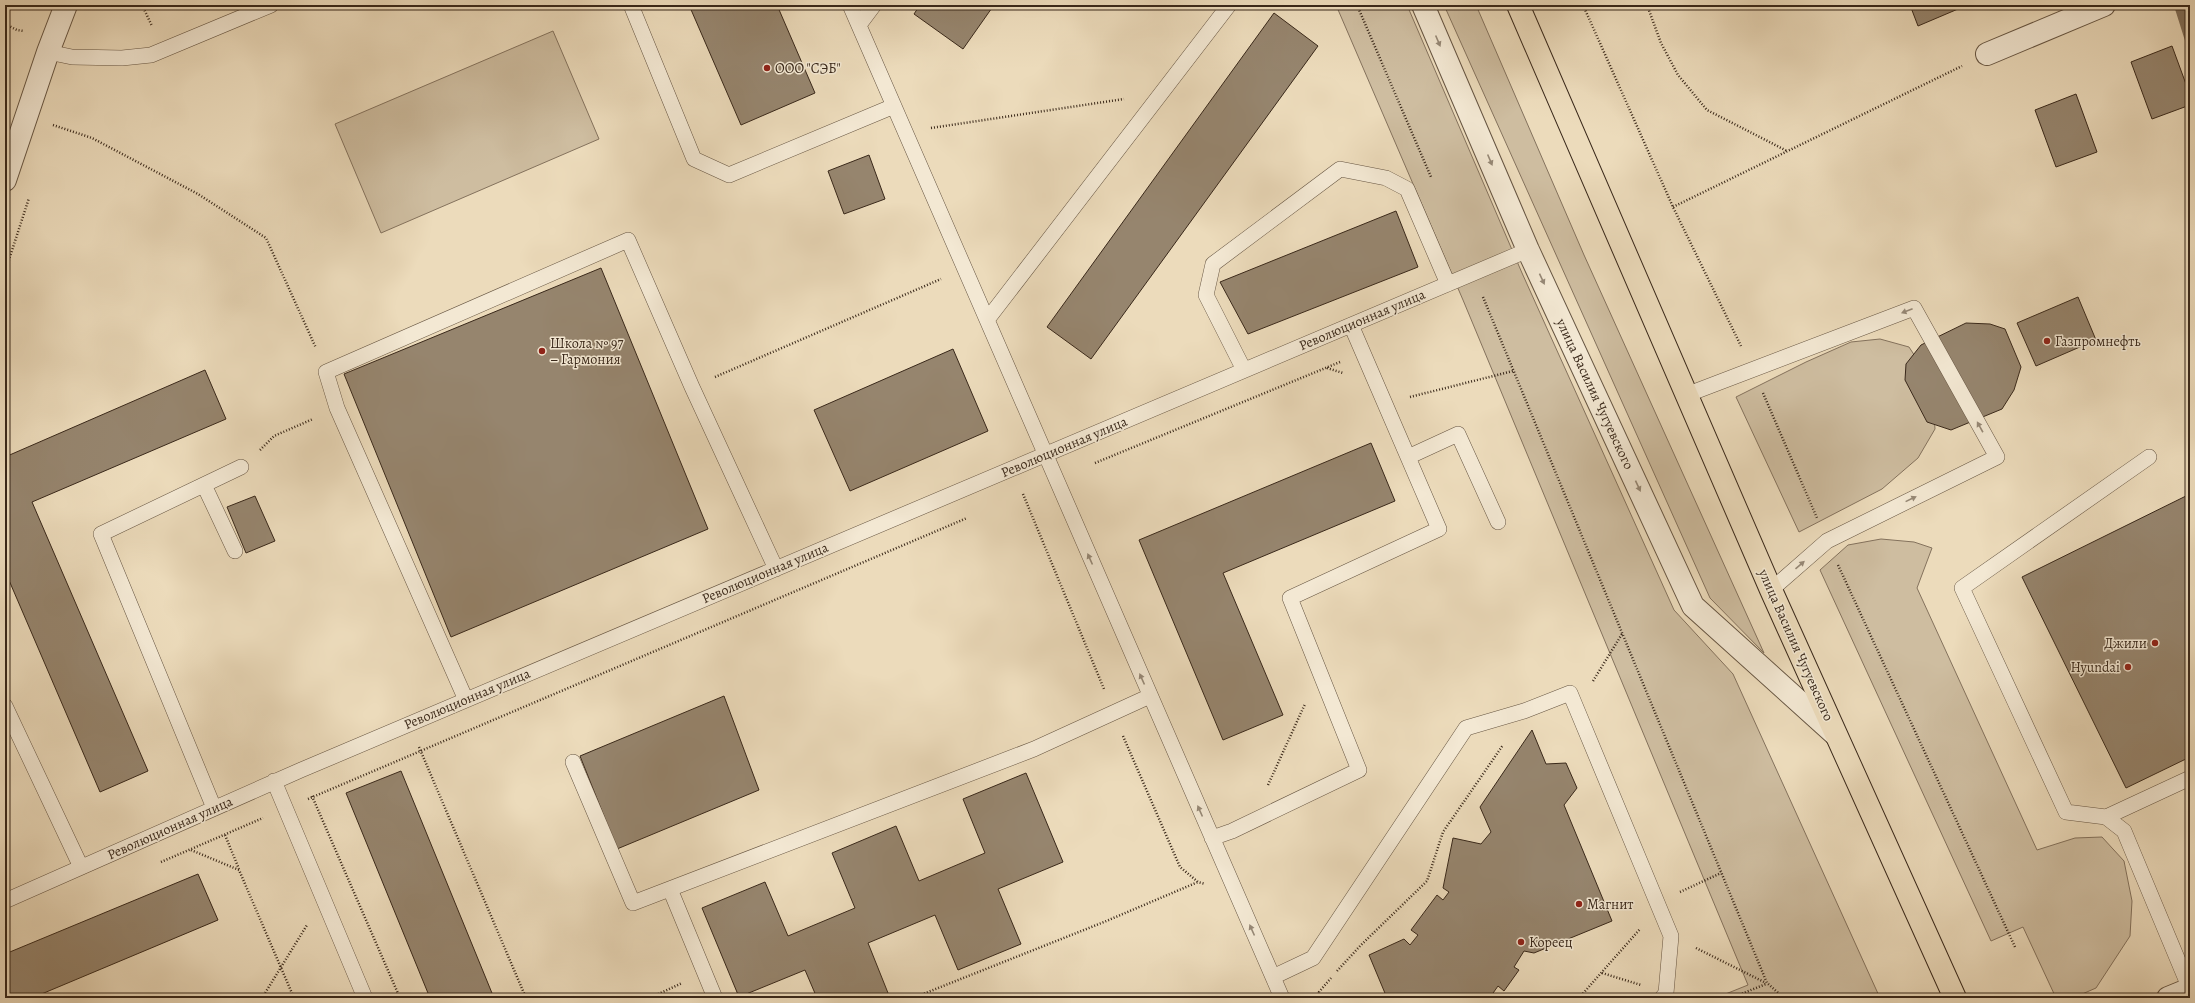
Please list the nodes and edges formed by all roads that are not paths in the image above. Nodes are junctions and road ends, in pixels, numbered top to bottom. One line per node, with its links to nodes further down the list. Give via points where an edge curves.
1 (66, 5): 11 (street)
2 (271, 5): 11 (lane, via 151,55 122,58 72,57)
3 (631, 5): 13 (lane, via 694,159 729,175)
4 (850, 5): 10 (lane)
5 (874, 5): 10 (lane)
6 (1229, 5): 17 (lane)
7 (1423, 5): 15 (street, улица Василия Чугуевского, one-way to 15)
8 (1518, 5): 20 (main road, улица Василия Чугуевского)
9 (2104, 5): 12 (street)
10 (859, 25): 13 (lane)
11 (48, 52): 14 (street)
12 (1987, 54)
13 (894, 106): 17 (lane)
14 (5, 180)
15 (1528, 250): 16 (lane, Революционная улица); 33 (street, улица Василия Чугуевского, one-way to 33, via 1694,606)
16 (1448, 284): 18 (lane, Революционная улица); 19 (lane, via 1407,189 1386,178 1340,168 1213,264 1206,295)
17 (987, 320): 21 (lane)
18 (1351, 325): 19 (lane, Революционная улица); 22 (lane)
19 (1244, 370): 21 (lane, Революционная улица)
20 (1686, 395): 29 (main road, улица Василия Чугуевского); 29 (lane, one-way to 20, via 1827,541 1997,457 1914,308)
21 (1045, 455): 28 (lane, Революционная улица); 30 (lane, one-way to 21)
22 (1408, 457): 26 (lane, via 1458,434); 39 (lane, via 1439,529 1290,598 1359,770 1252,822)
23 (2149, 457): 38 (lane, via 1962,588 2066,812)
24 (242, 467): 25 (lane)
25 (204, 485): 27 (lane); 37 (lane, via 101,534)
26 (1498, 522)
27 (236, 551)
28 (776, 568): 31 (lane, Революционная улица); 31 (lane, via 628,240 326,372 338,408)
29 (1771, 590): 33 (main road, улица Василия Чугуевского)
30 (1150, 696): 39 (lane, one-way to 30); 41 (lane, via 1034,749)
31 (466, 700): 36 (lane, Революционная улица)
32 (5, 706): 40 (lane)
33 (1835, 734): 49 (main road, улица Василия Чугуевского)
34 (573, 762): 41 (lane, via 633,903)
35 (2190, 778): 38 (lane)
36 (274, 781): 37 (lane, Революционная улица); 45 (lane)
37 (214, 808): 40 (lane, Революционная улица)
38 (2106, 817): 44 (lane, via 2124,831)
39 (1212, 838): 43 (lane, one-way to 39)
40 (81, 867): 42 (lane, Революционная улица)
41 (670, 889): 46 (lane)
42 (5, 901)
43 (1270, 971): 47 (lane); 48 (lane, via 1313,958 1466,728 1524,711 1570,693 1671,936 1666,993)
44 (2190, 989): 50 (street)
45 (365, 998)
46 (715, 998)
47 (1282, 998)
48 (1662, 998)
49 (1955, 998)
50 (2168, 998)

